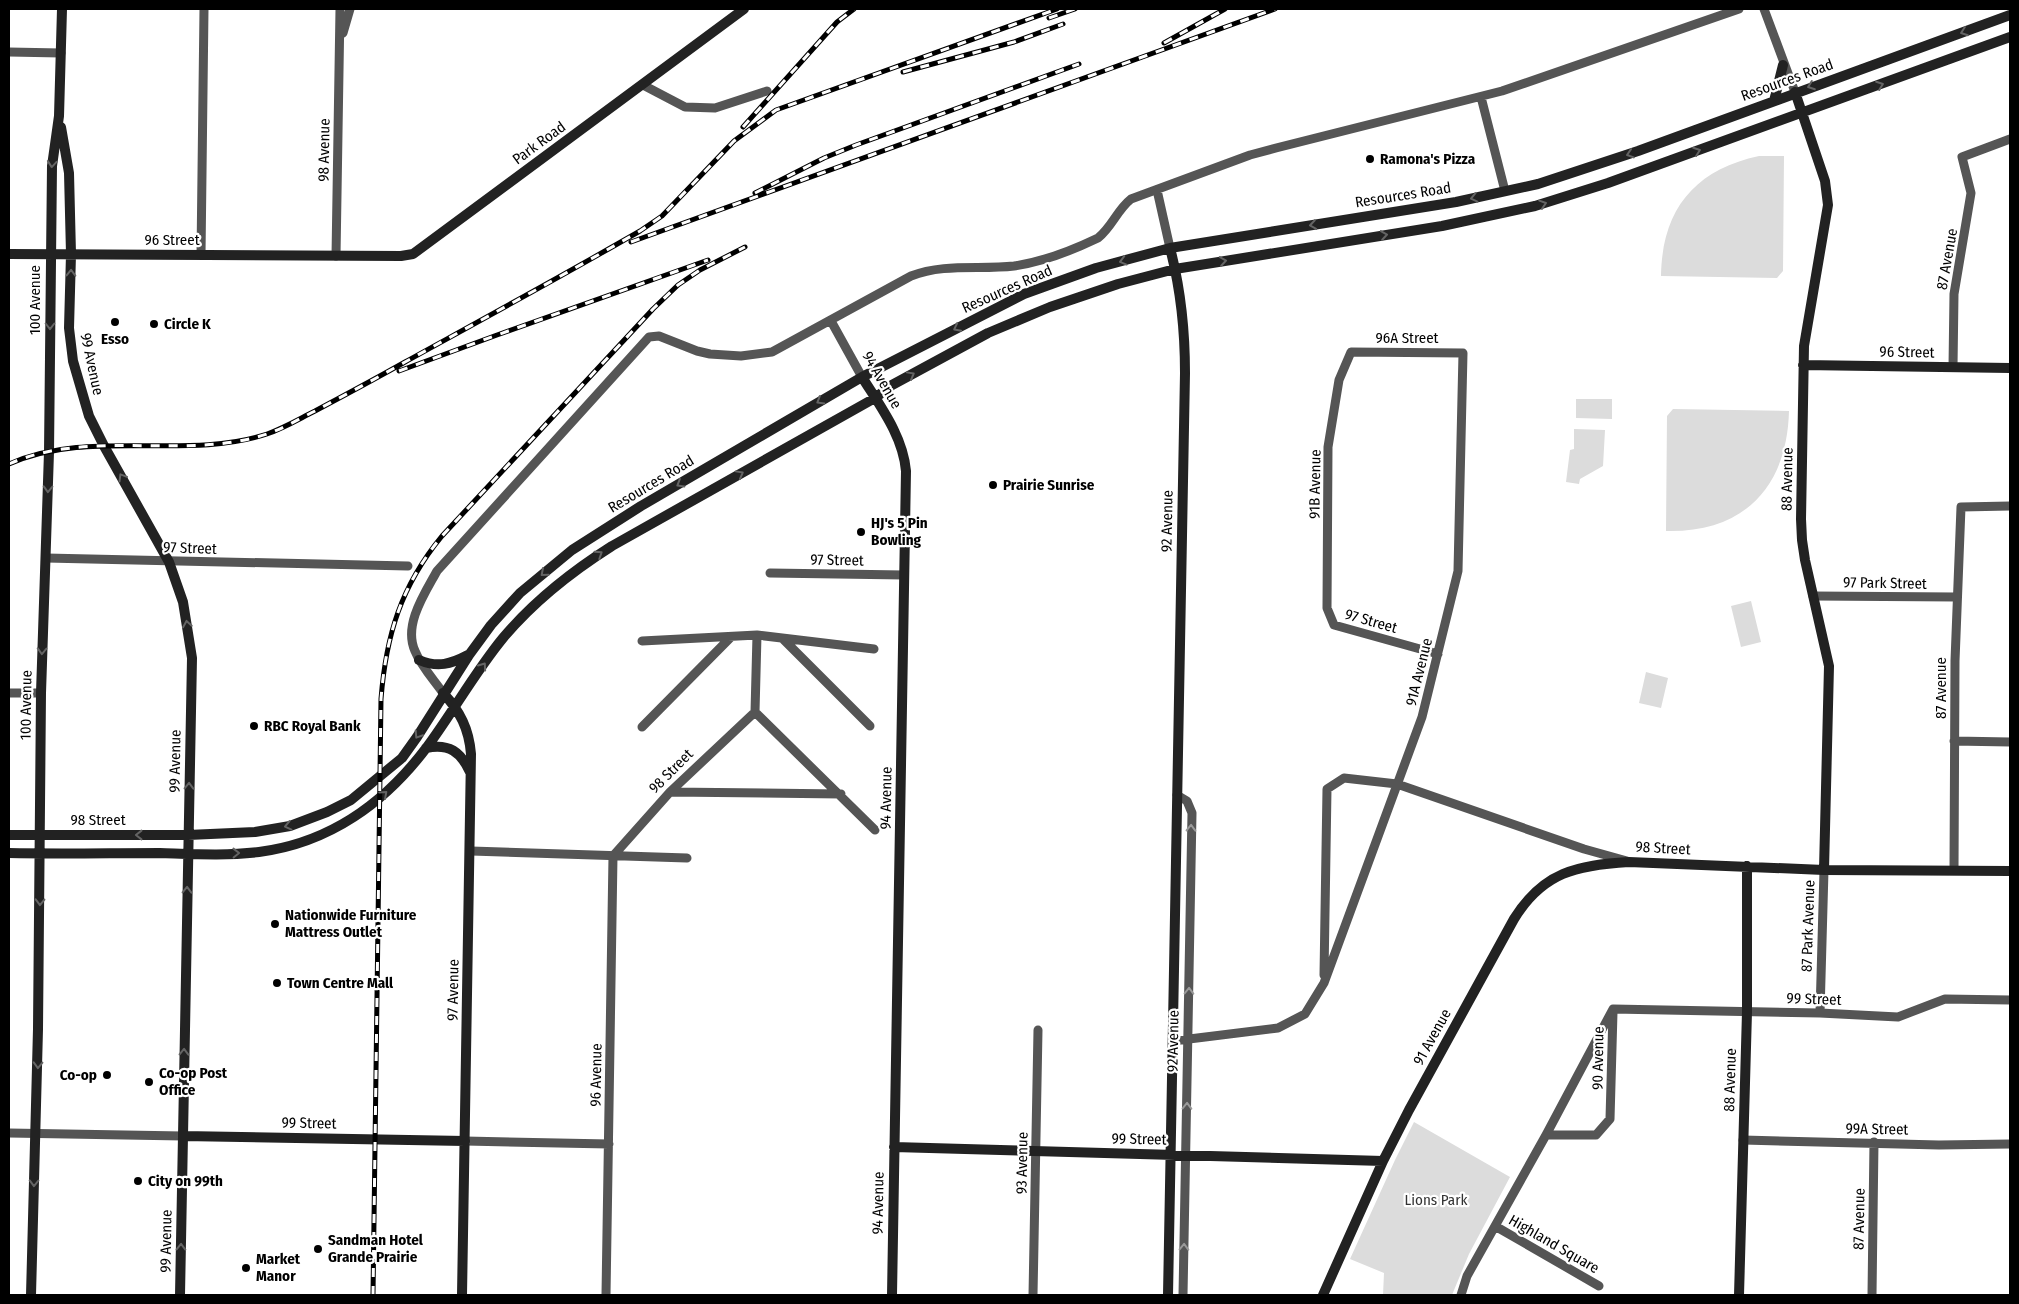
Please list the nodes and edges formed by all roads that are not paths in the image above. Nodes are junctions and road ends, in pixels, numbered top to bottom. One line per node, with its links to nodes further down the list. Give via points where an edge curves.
1 (62, 9): 12 (main road, 100 Avenue)
2 (204, 9): 28 (street)
3 (340, 9): 10 (street, 98 Avenue)
4 (350, 9): 10 (street, 98 Avenue)
5 (744, 9): 14 (main road, Park Road)
6 (1739, 9): 17 (street)
7 (1764, 9): 13 (street)
8 (2010, 15): 16 (main road, Resources Road, one-way to 16)
9 (2010, 37): 19 (main road, one-way to 9)
10 (339, 45): 29 (street, 98 Avenue)
11 (9, 52): 12 (street)
12 (61, 52): 20 (main road, 100 Avenue)
13 (1783, 65): 16 (street); 18 (main road)
14 (643, 85): 15 (street, via 685,107 715,108); 29 (main road, Park Road, via 413,254)
15 (767, 91)
16 (1795, 92): 18 (main road, Resources Road); 19 (main road, 88 Avenue)
17 (1481, 97): 22 (street, via 1250,155); 23 (street)
18 (1774, 101): 23 (main road, Resources Road, one-way to 23, via 1638,151 1538,184)
19 (1801, 113): 30 (main road, one-way to 19, via 1442,226 1535,206); 34 (main road, 88 Avenue, via 1825,181 1828,205)
20 (59, 116): 26 (main road, 100 Avenue, one-way to 26, via 52,166); 27 (main road, 100 Avenue, via 69,173)
21 (2010, 138): 35 (street, 87 Avenue, via 1962,157 1971,193 1954,294)
22 (1157, 190): 24 (street); 31 (street, via 1124,204 1104,233 1092,241 1042,260 1014,266 924,271)
23 (1505, 191): 24 (main road, Resources Road, one-way to 24, via 1456,202)
24 (1170, 248): 30 (main road, 92 Avenue); 37 (main road, Resources Road, one-way to 37, via 1096,268 1024,294)
25 (9, 254): 26 (main road, 96 Street)
26 (50, 254): 27 (main road, 96 Street); 40 (main road, 100 Avenue, one-way to 40)
27 (71, 254): 28 (main road, 96 Street); 41 (main road, 99 Avenue, one-way to 27, via 104,446 81,390 69,328)
28 (201, 255): 29 (main road, 96 Street)
29 (336, 256)
30 (1175, 269): 38 (main road, one-way to 30, via 892,385 988,332 1050,307); 70 (main road, 92 Avenue, via 1185,350)
31 (831, 321): 37 (street, 94 Avenue); 55 (street, via 780,349 757,355 710,354 659,336 649,337 437,571 414,621 413,644)
32 (1351, 352): 33 (street, 96A Street); 47 (street, 91B Avenue, via 1339,380 1328,447 1327,608)
33 (1462, 353): 53 (street, 91A Avenue, via 1458,571)
34 (1803, 365): 35 (main road, 96 Street); 45 (main road, 88 Avenue, via 1802,540)
35 (1953, 367): 36 (main road, 96 Street)
36 (2010, 368)
37 (862, 376): 38 (main road, 94 Avenue); 54 (main road, Resources Road, one-way to 54, via 572,550 520,594)
38 (875, 398): 44 (main road, 94 Avenue, via 899,440 904,456); 59 (main road, one-way to 38, via 518,621 571,573 612,546)
39 (2010, 506): 46 (street, 87 Avenue, via 1961,507)
40 (46, 558): 41 (street, 97 Street); 58 (main road, 100 Avenue, one-way to 58)
41 (169, 562): 42 (street, 97 Street); 74 (main road, 99 Avenue, one-way to 41, via 192,658 183,602)
42 (408, 566)
43 (770, 573): 44 (street, 97 Street)
44 (904, 575): 103 (main road, 94 Avenue)
45 (1813, 596): 46 (street, 97 Park Street); 83 (main road, 88 Avenue, via 1829,666)
46 (1956, 597): 63 (street, 87 Avenue)
47 (1331, 618): 53 (street, 97 Street, via 1334,625)
48 (758, 635): 49 (street); 50 (street); 60 (street)
49 (730, 637): 51 (street); 62 (street)
50 (783, 639): 52 (street); 61 (street)
51 (642, 640)
52 (874, 648)
53 (1438, 654): 67 (street, 91A Avenue, via 1422,717)
54 (469, 655): 55 (main road, via 439,666); 57 (main road, Resources Road)
55 (419, 660): 57 (street)
56 (9, 693): 58 (street)
57 (443, 693): 59 (main road, 97 Avenue); 74 (main road, Resources Road, one-way to 74, via 402,758 351,800 290,826 255,832)
58 (41, 694): 73 (main road, 100 Avenue)
59 (455, 706): 65 (main road); 66 (main road, 97 Avenue, via 469,735)
60 (755, 712): 68 (street, 98 Street); 69 (street)
61 (870, 726)
62 (642, 727)
63 (1954, 741): 64 (street); 84 (street, 87 Avenue)
64 (2010, 742)
65 (426, 748): 66 (main road, via 451,748 463,759); 78 (main road, one-way to 65, via 274,849 327,833 379,799)
66 (471, 774): 75 (main road, 97 Avenue)
67 (1397, 784): 81 (street, 98 Street); 86 (street, 91A Avenue); 86 (street, 98 Street, via 1344,778 1327,789)
68 (670, 792): 69 (street); 79 (street, 98 Street)
69 (841, 794): 71 (street)
70 (1177, 795): 92 (street, 92 Avenue, one-way to 70, via 1192,813 1188,801); 93 (main road, 92 Avenue)
71 (875, 830)
72 (9, 835): 73 (main road, 98 Street)
73 (41, 835): 74 (main road, 98 Street, one-way to 73); 77 (main road, 100 Avenue)
74 (188, 835): 78 (main road, 99 Avenue)
75 (471, 851): 79 (street); 99 (main road, 97 Avenue)
76 (9, 853): 77 (main road)
77 (41, 853): 78 (main road); 95 (main road, 100 Avenue, one-way to 95)
78 (187, 854): 97 (main road, 99 Avenue, one-way to 78)
79 (613, 856): 80 (street); 101 (street, 96 Avenue)
80 (686, 858)
81 (1629, 862): 82 (main road, 98 Street); 107 (main road, 91 Avenue, via 1598,864 1563,873 1535,891 1524,903)
82 (1747, 866): 83 (main road, 98 Street); 89 (main road, 88 Avenue)
83 (1824, 870): 84 (main road, 98 Street); 90 (street, 87 Park Avenue)
84 (1954, 870): 85 (main road, 98 Street)
85 (2010, 871)
86 (1324, 983): 92 (street, 91A Avenue, via 1305,1014 1278,1028)
87 (2010, 1000): 90 (street, 99 Street, via 1945,999 1898,1017)
88 (1613, 1009): 89 (street, 99 Street); 96 (street, 90 Avenue); 96 (street, 90 Avenue, via 1610,1119 1596,1135)
89 (1746, 1012): 90 (street, 99 Street); 98 (main road, 88 Avenue)
90 (1820, 1013)
91 (1038, 1030): 104 (street, 93 Avenue)
92 (1188, 1039): 93 (street, 91A Avenue); 106 (street, 92 Avenue, one-way to 92)
93 (1173, 1041): 105 (main road, 92 Avenue)
94 (9, 1133): 95 (street, 99 Street)
95 (36, 1134): 97 (street, 99 Street); 110 (main road, 100 Avenue, one-way to 110)
96 (1546, 1135): 108 (street, 90 Avenue)
97 (183, 1136): 99 (main road, 99 Street); 111 (main road, 99 Avenue, one-way to 97)
98 (1743, 1140): 100 (street, 99A Street); 120 (main road, 88 Avenue)
99 (465, 1141): 101 (street, 99 Street); 112 (main road, 97 Avenue)
100 (1874, 1142): 102 (street, 99A Street); 121 (street, 87 Avenue)
101 (609, 1144): 113 (street, 96 Avenue)
102 (2010, 1144)
103 (894, 1147): 104 (main road, 99 Street); 114 (main road, 94 Avenue)
104 (1036, 1151): 105 (main road, 99 Street); 115 (street, 93 Avenue)
105 (1170, 1154): 106 (main road, 99 Street); 116 (main road, 92 Avenue)
106 (1186, 1155): 107 (main road, 99 Street); 117 (street, 92 Avenue, one-way to 106)
107 (1383, 1161): 118 (main road, 91 Avenue)
108 (1495, 1226): 109 (street, Highland Square); 119 (street, 90 Avenue, via 1467,1276)
109 (1599, 1286)
110 (32, 1295)
111 (180, 1295)
112 (462, 1295)
113 (606, 1295)
114 (892, 1295)
115 (1033, 1295)
116 (1168, 1295)
117 (1183, 1295)
118 (1323, 1295)
119 (1461, 1295)
120 (1739, 1295)
121 (1872, 1295)

